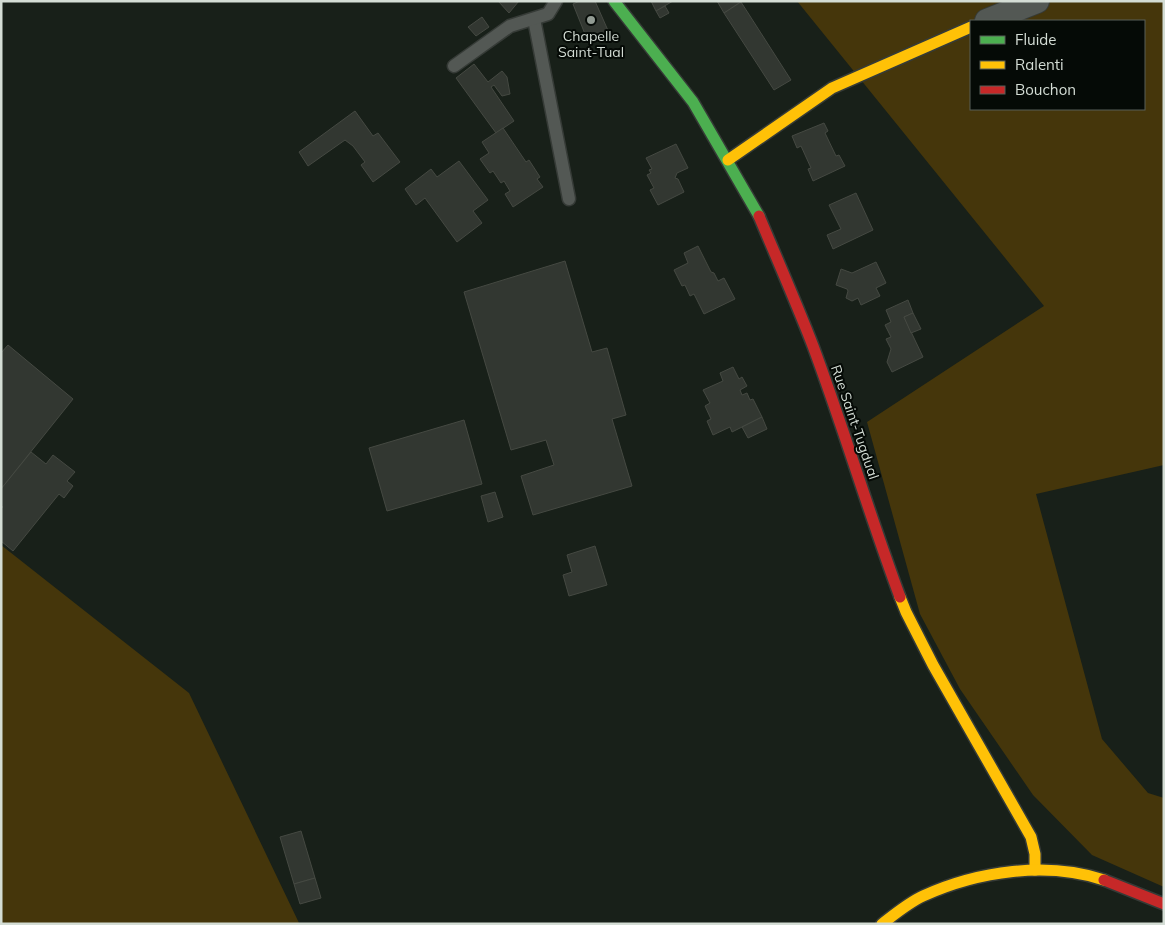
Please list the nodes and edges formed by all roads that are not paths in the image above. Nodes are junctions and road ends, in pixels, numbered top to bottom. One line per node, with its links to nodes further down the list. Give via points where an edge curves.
1 (556, 1): 4 (lane, via 548,14)
2 (614, 1): 8 (street, Rue Saint-Tugdual, via 693,102)
3 (1037, 1): 5 (street)
4 (534, 19): 7 (lane, via 510,26); 9 (lane)
5 (989, 20)
6 (970, 27): 8 (street, via 832,88)
7 (454, 66)
8 (728, 160): 10 (street, Rue Saint-Tugdual, via 756,208 812,344 906,612 1031,838)
9 (569, 199)
10 (1035, 870): 11 (street, via 1077,873 1110,882); 12 (street, via 968,880 922,897)
11 (1164, 904)
12 (882, 924)

